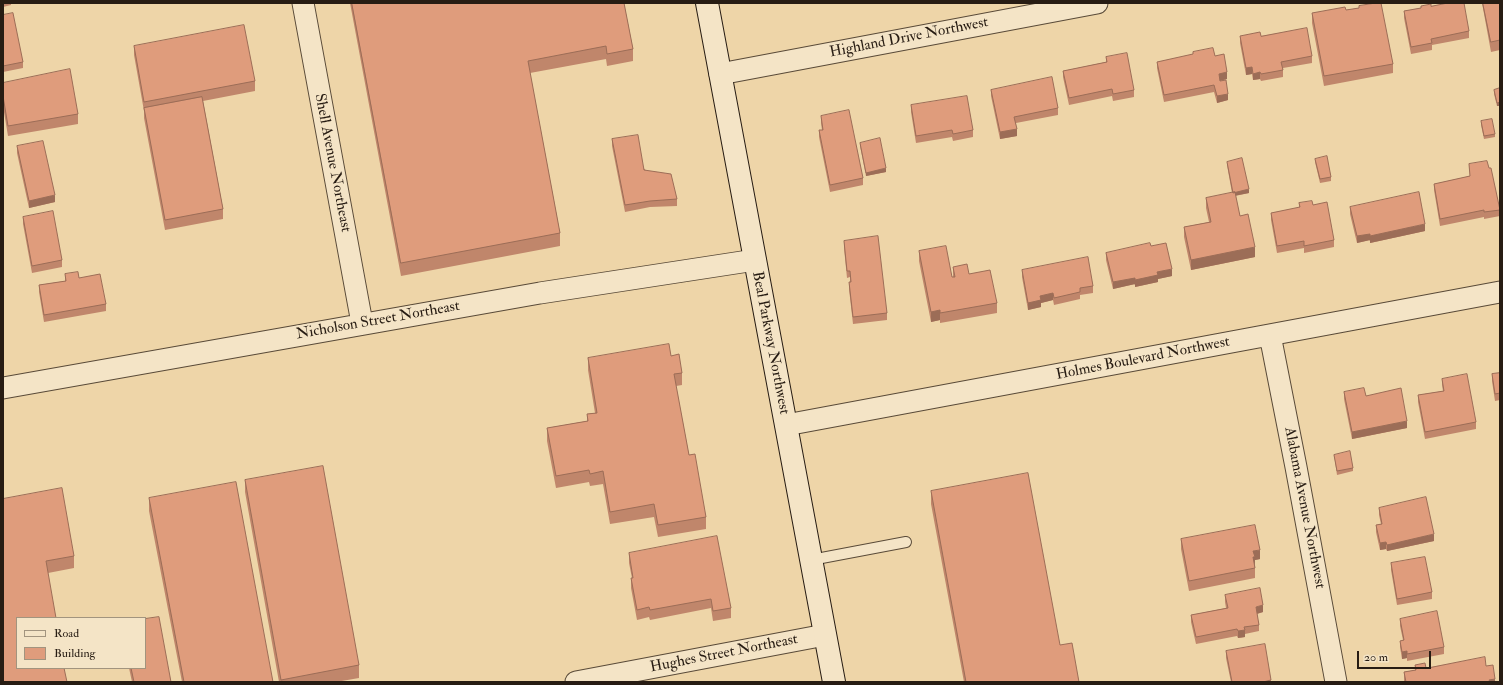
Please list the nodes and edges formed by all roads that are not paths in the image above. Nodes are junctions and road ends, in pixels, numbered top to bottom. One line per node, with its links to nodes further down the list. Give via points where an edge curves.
1 (302, 3): 7 (street, Shell Avenue Northeast)
2 (707, 3): 4 (main road, Beal Parkway Northwest)
3 (1097, 3): 4 (street, Highland Drive Northwest)
4 (720, 74): 5 (main road, Beal Parkway Northwest)
5 (755, 260): 7 (street, Nicholson Street Northeast, via 540,292); 10 (main road, Beal Parkway Northwest)
6 (1500, 292): 8 (street, Holmes Boulevard Northwest)
7 (362, 323): 9 (street, Nicholson Street Northeast)
8 (1270, 335): 10 (street, Holmes Boulevard Northwest); 16 (street, Alabama Avenue Northwest)
9 (3, 388)
10 (786, 425): 12 (main road, Beal Parkway Northwest)
11 (906, 542): 12 (lane)
12 (811, 560): 13 (main road, Beal Parkway Northwest)
13 (825, 635): 14 (street, Hughes Street Northeast); 15 (main road, Beal Parkway Northwest)
14 (576, 682)
15 (834, 682)
16 (1336, 682)

